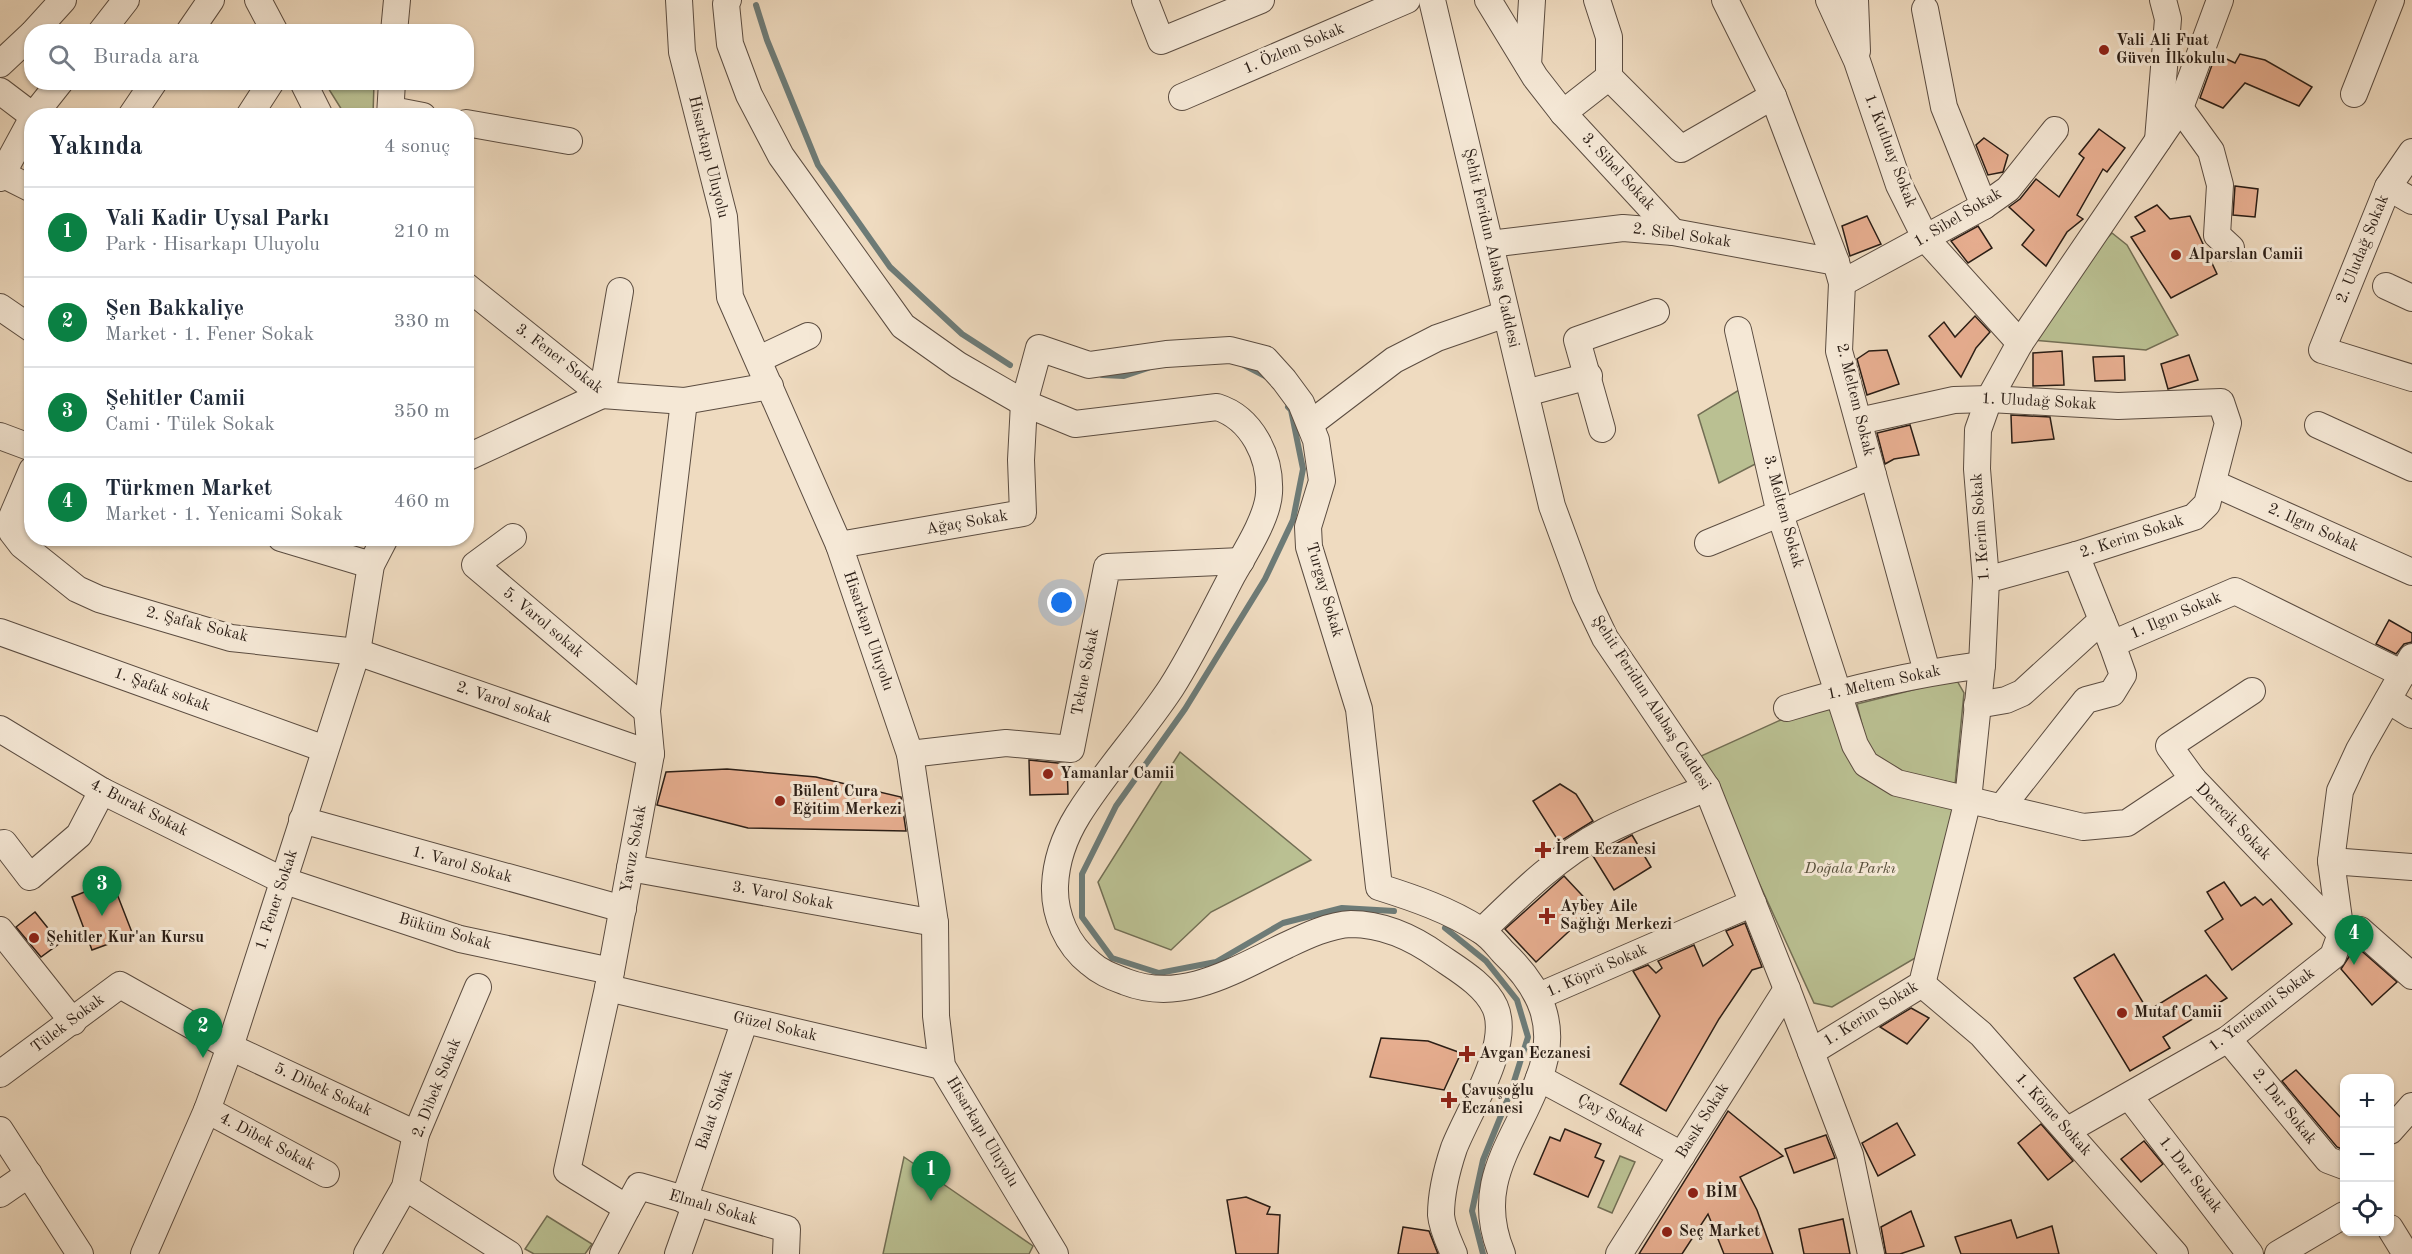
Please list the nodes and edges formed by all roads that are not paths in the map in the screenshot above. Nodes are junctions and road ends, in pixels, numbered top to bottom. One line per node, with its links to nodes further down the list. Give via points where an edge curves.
1 (63, 0): 22 (street)
2 (126, 0): 23 (street)
3 (211, 0): 24 (street)
4 (258, 0): 25 (street)
5 (397, 0): 26 (street)
6 (680, 0): 76 (street, Hisarkapı Uluyolu, via 682,52 724,217 730,297)
7 (729, 0): 85 (street, via 726,4 730,44 749,95 781,156 903,326 958,365)
8 (1145, 0): 9 (street, via 1161,42)
9 (1261, 0)
10 (1407, 0): 40 (street, 1. Özlem Sokak)
11 (1432, 0): 62 (street, Şehit Feridun Alabaş Caddesi)
12 (1488, 0): 30 (street, 3. Sibel Sokak)
13 (1532, 0): 30 (street)
14 (1597, 0): 31 (street, via 1609,37)
15 (1725, 0): 39 (street, 2. Meltem Sokak)
16 (1829, 0): 28 (street, 1. Kutluay Sokak)
17 (1855, 0): 28 (street)
18 (2163, 0): 53 (street, via 2168,19)
19 (2220, 0): 46 (street, 1. Kerim Sokak)
20 (2391, 0): 38 (street)
21 (1924, 9): 59 (street, via 1944,107)
22 (41, 24)
23 (107, 24)
24 (194, 24)
25 (271, 24)
26 (395, 24)
27 (24, 41): 29 (street)
28 (1857, 61): 61 (street, 1. Kutluay Sokak, via 1899,185)
29 (0, 64)
30 (1528, 65): 48 (street, 3. Sibel Sokak)
31 (1609, 77): 39 (street, via 1681,149); 48 (street)
32 (54, 90): 41 (street)
33 (149, 90): 42 (street)
34 (266, 90): 43 (street)
35 (307, 90): 44 (street)
36 (392, 90): 45 (street)
37 (0, 91): 47 (street)
38 (2354, 94)
39 (1773, 96): 64 (street, 2. Meltem Sokak)
40 (1182, 97)
41 (40, 108)
42 (136, 108)
43 (254, 108)
44 (316, 108)
45 (391, 108)
46 (2180, 108): 53 (street, 1. Kerim Sokak); 63 (street, via 2211,150 2220,185 2217,235)
47 (24, 110)
48 (1563, 113): 60 (street, 3. Sibel Sokak)
49 (474, 124): 52 (street)
50 (2055, 130): 59 (street, 1. Sibel Sokak, via 2008,189)
51 (24, 134): 55 (street)
52 (569, 141)
53 (2157, 144): 75 (street, 1. Kerim Sokak)
54 (2412, 152): 57 (street, 2. Uludağ Sokak)
55 (1, 176): 56 (street)
56 (24, 186)
57 (2388, 187): 58 (street); 78 (street, 2. Uludağ Sokak, via 2322,351)
58 (2412, 201)
59 (1984, 206): 61 (street, 1. Sibel Sokak)
60 (1673, 232): 62 (street, 2. Sibel Sokak, via 1623,228); 64 (street, 2. Sibel Sokak)
61 (1926, 238): 64 (street, 1. Sibel Sokak); 75 (street, 1. Kutluay Sokak)
62 (1490, 244): 71 (street, Şehit Feridun Alabaş Caddesi)
63 (2231, 248)
64 (1839, 273): 86 (street, 2. Meltem Sokak, via 1839,351)
65 (2386, 286): 68 (street)
66 (620, 291): 81 (street)
67 (474, 298): 81 (street, 3. Fener Sokak)
68 (2412, 298)
69 (0, 307): 72 (street)
70 (1656, 312): 77 (street, via 1577,339)
71 (1506, 314): 80 (street, Şehit Feridun Alabaş Caddesi); 87 (street, via 1437,338 1394,360)
72 (24, 324)
73 (1738, 330): 97 (street, 3. Meltem Sokak)
74 (808, 336): 76 (street)
75 (2020, 343): 82 (street, 1. Kerim Sokak)
76 (759, 359): 79 (street, Hisarkapı Uluyolu)
77 (1589, 376): 80 (street); 89 (street)
78 (2412, 378)
79 (770, 386): 83 (street, 3. Fener Sokak); 100 (street, Hisarkapı Uluyolu)
80 (1526, 393): 127 (street, Şehit Feridun Alabaş Caddesi, via 1552,506 1585,596 1605,638)
81 (602, 395): 83 (street, 3. Fener Sokak); 92 (street)
82 (1989, 399): 84 (street, 1. Uludağ Sokak, via 2118,406); 86 (street, 1. Uludağ Sokak, via 1954,400); 107 (street, 1. Kerim Sokak, via 1978,430 1977,469)
83 (684, 401): 120 (street, Yavuz Sokak)
84 (2221, 402): 95 (street, 2. Kerim Sokak, via 2228,423)
85 (1024, 403): 87 (street, Turgay Sokak, via 1039,348 1089,365 1230,350 1265,359 1300,403); 100 (street, Ağaç Sokak, via 1023,513); 104 (street, via 1075,424 1217,407 1231,411 1245,422 1259,445 1269,495)
86 (1859, 421): 94 (street, 2. Meltem Sokak)
87 (1310, 424): 139 (street, Turgay Sokak, via 1322,481 1308,527 1309,547 1359,710 1379,886)
88 (2318, 425): 93 (street)
89 (1602, 429)
90 (0, 436): 91 (street)
91 (24, 445)
92 (474, 454)
93 (2412, 468)
94 (1873, 475): 97 (street); 114 (street, 2. Meltem Sokak)
95 (2213, 483): 103 (street, 2. Kerim Sokak, via 2207,504 2194,517); 106 (street, 2. Ilgın Sokak)
96 (24, 490): 111 (street, 2. Şafak Sokak, via 12,519 12,532 22,545 77,589 231,638)
97 (1780, 514): 99 (street); 115 (street, 3. Meltem Sokak)
98 (513, 537): 120 (street, 5. Varol sokak, via 475,565)
99 (1708, 543)
100 (839, 545): 125 (street, Hisarkapı Uluyolu)
101 (308, 546): 105 (street)
102 (381, 546): 105 (street, 1. Fener Sokak)
103 (2076, 555): 107 (street, 2. Kerim Sokak); 108 (street, 1. Ilgın Sokak)
104 (1241, 561): 125 (street, Tekne Sokak, via 1107,567 1071,748 1006,743); 144 (street, via 1172,687 1064,840 1055,886 1056,908 1067,938 1102,973 1137,986 1169,990 1204,984 1312,933 1350,924 1386,929)
105 (371, 565): 111 (street, 1. Fener Sokak)
106 (2412, 572)
107 (1986, 580): 112 (street, 1. Kerim Sokak)
108 (2102, 620): 110 (street, 1. Ilgın Sokak); 118 (street, via 2022,693)
109 (0, 632): 123 (street, 1. Şafak sokak)
110 (2112, 644): 113 (street, 1. Ilgın Sokak, via 2235,591); 130 (street, via 2123,675 2112,693 2086,700)
111 (357, 652): 123 (street, 1. Fener Sokak); 124 (street, 2. Varol sokak)
112 (1982, 665): 114 (street, 1. Meltem Sokak); 118 (street, 1. Kerim Sokak)
113 (2407, 665): 117 (street)
114 (1926, 672): 115 (street, 1. Meltem Sokak)
115 (1839, 691): 119 (street, 1. Meltem Sokak); 129 (street, 3. Meltem Sokak, via 1866,764 1898,783)
116 (2252, 691): 126 (street, via 2169,746)
117 (2388, 700): 121 (street); 133 (street, via 2340,791)
118 (1977, 705): 129 (street, 1. Kerim Sokak)
119 (1787, 708)
120 (647, 711): 124 (street, Yavuz Sokak)
121 (2412, 715)
122 (0, 729): 128 (street, 4. Burak Sokak)
123 (325, 749): 131 (street, 1. Fener Sokak)
124 (651, 754): 135 (street, Yavuz Sokak)
125 (910, 754): 140 (street, Hisarkapı Uluyolu)
126 (2193, 780): 130 (street, Derecik Sokak, via 2127,823 2082,827); 143 (street, Derecik Sokak)
127 (1707, 788): 137 (street, Şehit Feridun Alabaş Caddesi); 142 (street, via 1604,832 1531,885)
128 (102, 791): 132 (street, via 80,835 30,877 4,843); 136 (street, 4. Burak Sokak)
129 (1968, 800): 130 (street, Derecik Sokak); 147 (street, 1. Kerim Sokak)
130 (2001, 808)
131 (302, 820): 136 (street, 1. Fener Sokak); 138 (street, 1. Varol Sokak)
132 (0, 846)
133 (2331, 861): 134 (street); 143 (street)
134 (2412, 867)
135 (630, 868): 138 (street, Yavuz Sokak); 140 (street, 3. Varol Sokak)
136 (282, 880): 146 (street, Büküm Sokak, via 460,939); 154 (street, 1. Fener Sokak)
137 (1753, 903): 149 (street, Şehit Feridun Alabaş Caddesi); 150 (street, 1. Köprü Sokak)
138 (623, 909): 146 (street, Yavuz Sokak)
139 (1452, 915): 142 (street); 144 (street)
140 (935, 923): 156 (street, Hisarkapı Uluyolu, via 936,1016)
141 (0, 930): 152 (street)
142 (1482, 931): 150 (street, via 1523,971)
143 (2341, 934): 145 (street, via 2360,930); 153 (street, 1. Yenicami Sokak, via 2333,956)
144 (1423, 945): 184 (street, via 1486,993 1496,1010 1498,1026 1496,1050 1444,1184 1441,1219)
145 (2412, 976)
146 (609, 979): 151 (street, Güzel Sokak); 173 (street, Yavuz Sokak, via 567,1171)
147 (1923, 984): 155 (street, 1. Kerim Sokak); 164 (street, 1. Köme Sokak, via 1981,1034)
148 (478, 987): 165 (street, 2. Dibek Sokak)
149 (1787, 989): 155 (street, Şehit Feridun Alabaş Caddesi); 166 (street, Basık Sokak)
150 (1539, 996): 158 (street, via 1547,1027 1547,1049)
151 (745, 1020): 156 (street, Güzel Sokak); 172 (street, Balat Sokak)
152 (73, 1022): 154 (street, Tülek Sokak, via 120,985); 157 (street, Tülek Sokak)
153 (2228, 1039): 159 (street, 1. Yenicami Sokak); 167 (street, 2. Dar Sokak, via 2328,1160)
154 (230, 1047): 161 (street, 1. Fener Sokak); 165 (street, 5. Dibek Sokak)
155 (1811, 1052): 187 (street, Şehit Feridun Alabaş Caddesi, via 1850,1155)
156 (942, 1066): 183 (street, Hisarkapı Uluyolu)
157 (0, 1074)
158 (1539, 1078): 166 (street, Çay Sokak); 185 (street, via 1493,1180 1493,1225)
159 (2129, 1096): 164 (street, 1. Yenicami Sokak); 189 (street, 1. Dar Sokak)
160 (2412, 1106): 162 (street)
161 (207, 1110): 169 (street, 4. Dibek Sokak); 177 (street, 1. Fener Sokak)
162 (2393, 1128)
163 (0, 1130): 168 (street)
164 (2068, 1130): 188 (street, 1. Köme Sokak)
165 (417, 1134): 170 (street, 2. Dibek Sokak)
166 (1682, 1155): 186 (street, Basık Sokak)
167 (2340, 1164)
168 (29, 1174): 171 (street); 176 (street)
169 (326, 1174)
170 (405, 1187): 178 (street, 2. Dibek Sokak); 179 (street)
171 (0, 1194)
172 (690, 1202): 173 (street, Elmalı Sokak, via 639,1186); 181 (street, Balat Sokak); 182 (street, Elmalı Sokak, via 787,1229)
173 (627, 1208): 180 (street)
174 (2340, 1217): 190 (street)
175 (2394, 1234): 191 (street)
176 (80, 1254)
177 (144, 1254)
178 (367, 1254)
179 (509, 1254)
180 (603, 1254)
181 (678, 1254)
182 (786, 1254)
183 (1055, 1254)
184 (1454, 1254)
185 (1502, 1254)
186 (1619, 1254)
187 (1871, 1254)
188 (2175, 1254)
189 (2250, 1254)
190 (2278, 1254)
191 (2406, 1254)

